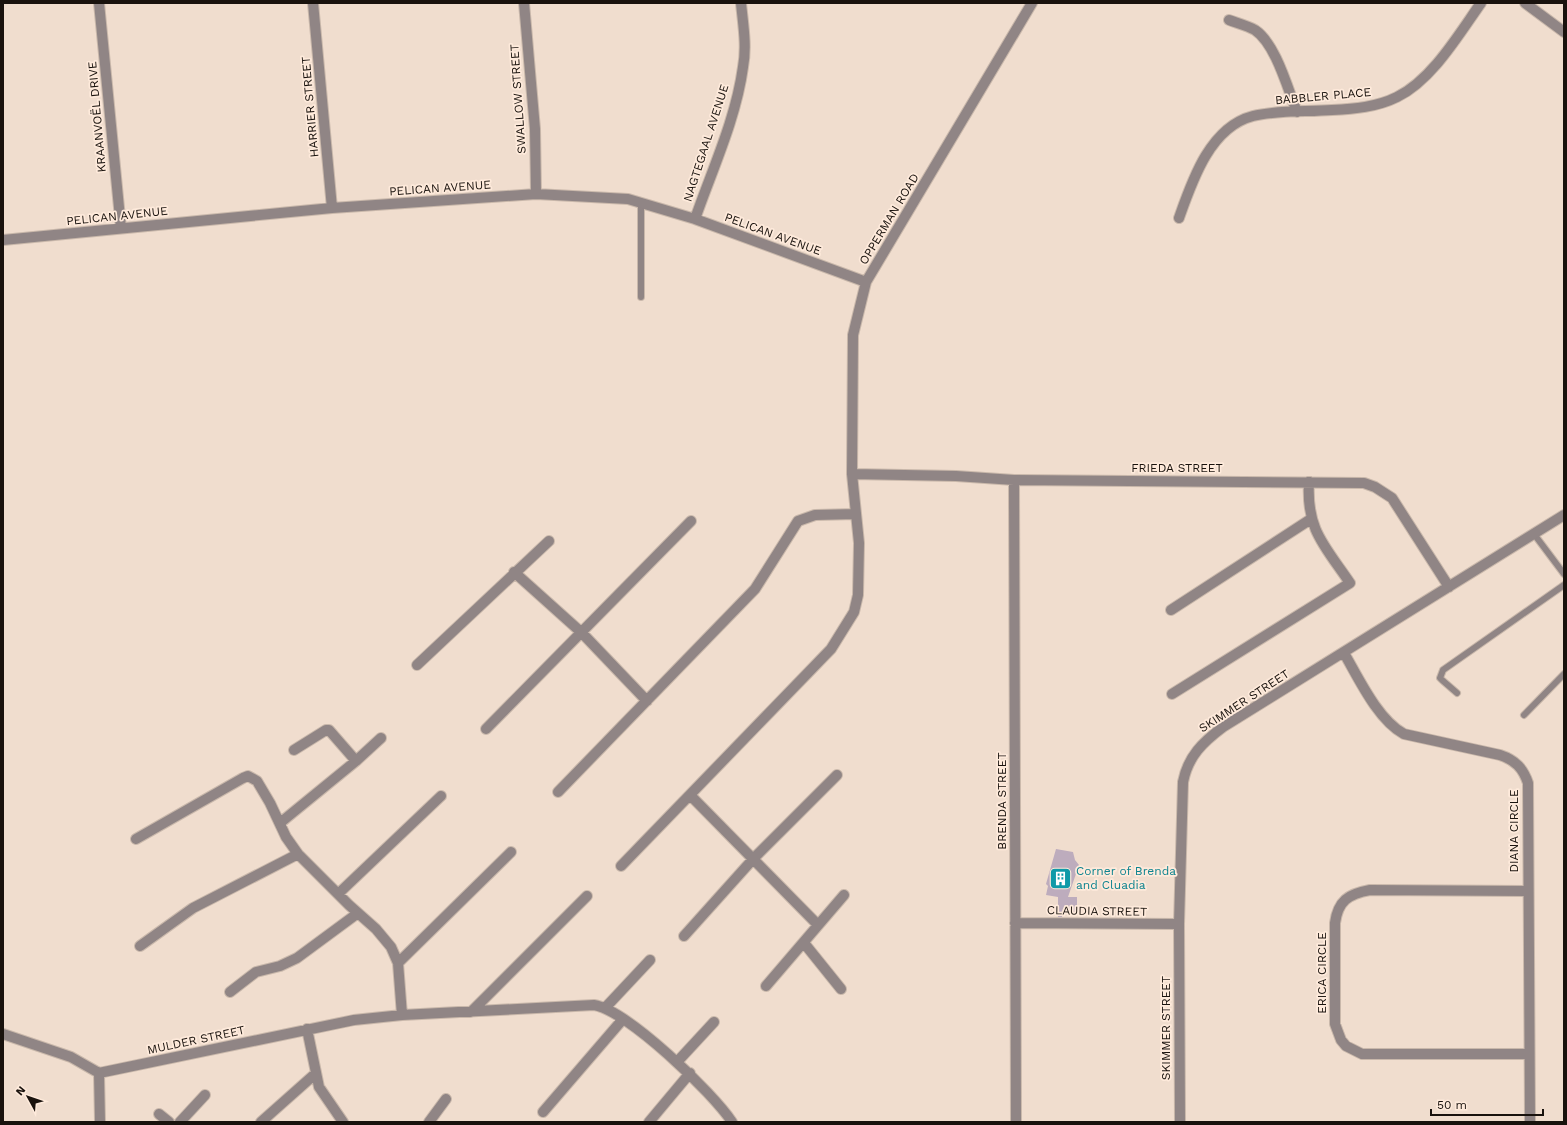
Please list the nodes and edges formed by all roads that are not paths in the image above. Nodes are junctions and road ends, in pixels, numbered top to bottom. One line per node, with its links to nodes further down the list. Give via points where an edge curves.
1 (100, 3): 16 (street, KRAANVOËL DRIVE)
2 (313, 3): 13 (street, HARRIER STREET)
3 (524, 3): 11 (street, SWALLOW STREET, via 535,129)
4 (741, 3): 15 (street, NAGTEGAAL AVENUE, via 743,68 734,108)
5 (1032, 3): 18 (street, OPPERMAN ROAD)
6 (1481, 3): 10 (street, BABBLER PLACE, via 1438,63 1398,97 1373,106)
7 (1526, 3): 9 (street)
8 (1229, 20): 10 (street, via 1254,30 1267,43)
9 (1564, 32)
10 (1297, 112): 14 (street, BABBLER PLACE, via 1251,116 1223,135 1204,156)
11 (536, 194): 12 (street, PELICAN AVENUE, via 628,199); 13 (street, PELICAN AVENUE)
12 (642, 203): 15 (street, PELICAN AVENUE); 19 (lane)
13 (332, 208): 16 (street, PELICAN AVENUE)
14 (1180, 218)
15 (695, 219): 18 (street, PELICAN AVENUE)
16 (121, 228): 17 (street, PELICAN AVENUE)
17 (3, 240)
18 (866, 282): 20 (street, OPPERMAN ROAD, via 853,335)
19 (642, 297)
20 (852, 474): 21 (street, FRIEDA STREET); 23 (street, OPPERMAN ROAD)
21 (1014, 480): 22 (street, FRIEDA STREET); 61 (street, BRENDA STREET)
22 (1309, 482): 25 (street, via 1308,502); 32 (street, FRIEDA STREET, via 1364,483 1392,498)
23 (856, 514): 40 (street, via 815,515 798,521 755,589); 48 (street, OPPERMAN ROAD, via 859,543 858,595 856,606 847,624 831,649)
24 (1564, 515): 27 (street, SKIMMER STREET)
25 (1311, 519): 33 (street); 39 (street, via 1316,532 1350,583)
26 (691, 521): 34 (street)
27 (1534, 534): 30 (lane); 32 (street, SKIMMER STREET)
28 (549, 541): 29 (street)
29 (514, 572): 34 (street); 36 (street)
30 (1564, 574)
31 (1564, 585): 38 (lane, via 1443,670 1440,678)
32 (1449, 587): 35 (street, SKIMMER STREET)
33 (1171, 610)
34 (582, 633): 40 (street); 42 (street)
35 (1344, 653): 56 (street, DIANA CIRCLE, via 1385,719 1399,731 1510,758 1524,772 1528,783); 62 (street, SKIMMER STREET, via 1223,727 1193,753 1183,782)
36 (417, 665)
37 (1564, 674): 41 (lane)
38 (1457, 693)
39 (1172, 694)
40 (646, 702): 47 (street)
41 (1524, 715)
42 (486, 729)
43 (381, 738): 45 (street)
44 (294, 750): 45 (street, via 329,730)
45 (356, 760): 50 (street)
46 (837, 775): 54 (street)
47 (558, 792)
48 (690, 795): 54 (street); 55 (street, OPPERMAN ROAD)
49 (441, 796): 57 (street)
50 (280, 823): 51 (street, via 257,781 248,776); 53 (street)
51 (136, 838)
52 (511, 852): 68 (street)
53 (298, 854): 57 (street); 66 (street, via 193,908)
54 (754, 858): 63 (street); 64 (street)
55 (621, 866)
56 (1527, 891): 79 (street, DIANA CIRCLE); 79 (street, ERICA CIRCLE, via 1370,890 1350,895 1338,909 1335,923 1335,1024 1346,1046 1362,1054)
57 (338, 894): 60 (street)
58 (844, 895): 63 (street)
59 (587, 896): 73 (street)
60 (358, 913): 68 (street, via 391,947); 71 (street, via 297,958 280,966 256,972)
61 (1015, 923): 62 (street, CLAUDIA STREET); 96 (street, BRENDA STREET)
62 (1179, 924): 97 (street, SKIMMER STREET)
63 (818, 926): 65 (street)
64 (684, 936)
65 (804, 942): 69 (street); 70 (street)
66 (140, 946)
67 (650, 960): 72 (street)
68 (398, 963): 74 (street)
69 (766, 986)
70 (842, 989)
71 (230, 992)
72 (605, 1008): 73 (street, MULDER STREET, via 588,1005); 75 (street)
73 (471, 1012): 74 (street, MULDER STREET)
74 (402, 1015): 77 (street, MULDER STREET, via 354,1020)
75 (623, 1019): 80 (street); 86 (street)
76 (714, 1022): 80 (street)
77 (307, 1029): 81 (street, MULDER STREET); 83 (street)
78 (3, 1034): 81 (street, via 71,1057)
79 (1529, 1054): 98 (street, DIANA CIRCLE)
80 (677, 1062): 82 (street)
81 (100, 1073): 88 (street)
82 (690, 1073): 94 (street); 95 (street)
83 (315, 1074): 91 (street); 92 (street, via 319,1087)
84 (205, 1095): 90 (street)
85 (446, 1099): 93 (street)
86 (544, 1112)
87 (159, 1114): 89 (street)
88 (100, 1122)
89 (169, 1122)
90 (180, 1122)
91 (261, 1122)
92 (343, 1122)
93 (429, 1122)
94 (649, 1122)
95 (732, 1122)
96 (1016, 1122)
97 (1180, 1122)
98 (1530, 1122)

